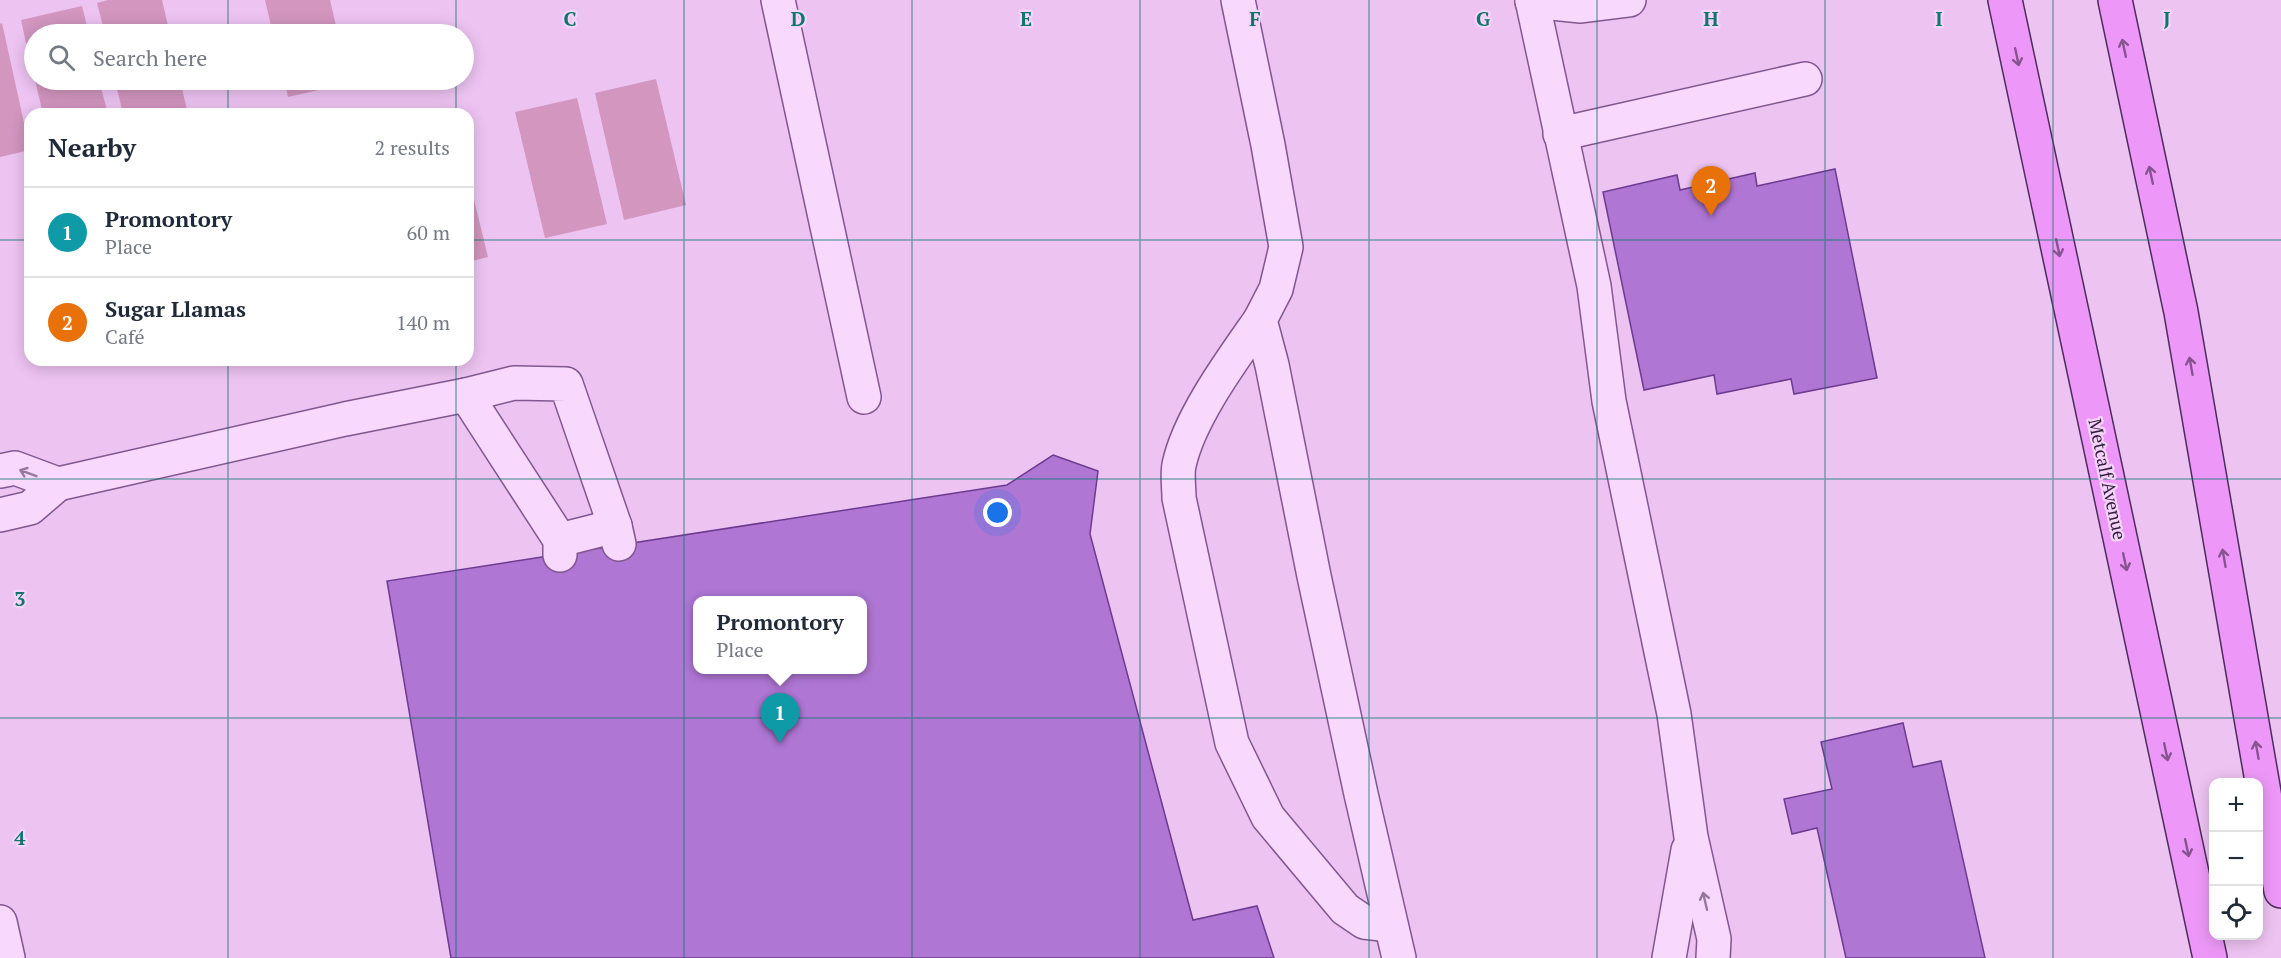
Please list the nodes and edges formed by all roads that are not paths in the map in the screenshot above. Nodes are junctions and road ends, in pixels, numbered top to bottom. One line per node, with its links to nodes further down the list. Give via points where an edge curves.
1 (778, 0): 11 (street)
2 (1238, 0): 9 (street, via 1286,247 1276,289)
3 (1532, 0): 4 (street, via 1581,6); 8 (street)
4 (1629, 0)
5 (2005, 0): 23 (main road, Metcalf Avenue, one-way to 23)
6 (2115, 0): 16 (main road, one-way to 6, via 2181,312)
7 (1805, 79): 8 (street)
8 (1560, 134): 15 (street, via 1594,286 1609,401 1674,714)
9 (1260, 320): 18 (street); 18 (street, via 1224,370 1192,429 1178,466 1179,498 1232,743 1268,817 1345,909 1364,922)
10 (466, 395): 10 (street, via 560,548 617,535 566,384 514,383); 13 (street)
11 (864, 397)
12 (0, 471): 13 (street, one-way to 12, via 15,468)
13 (58, 484): 14 (street, via 30,508)
14 (0, 515)
15 (1691, 837): 21 (street); 22 (street, one-way to 15, via 1714,939)
16 (2281, 891)
17 (0, 922): 19 (street)
18 (1390, 925): 20 (street)
19 (8, 958)
20 (1399, 958)
21 (1669, 958)
22 (1713, 958)
23 (2210, 958)

